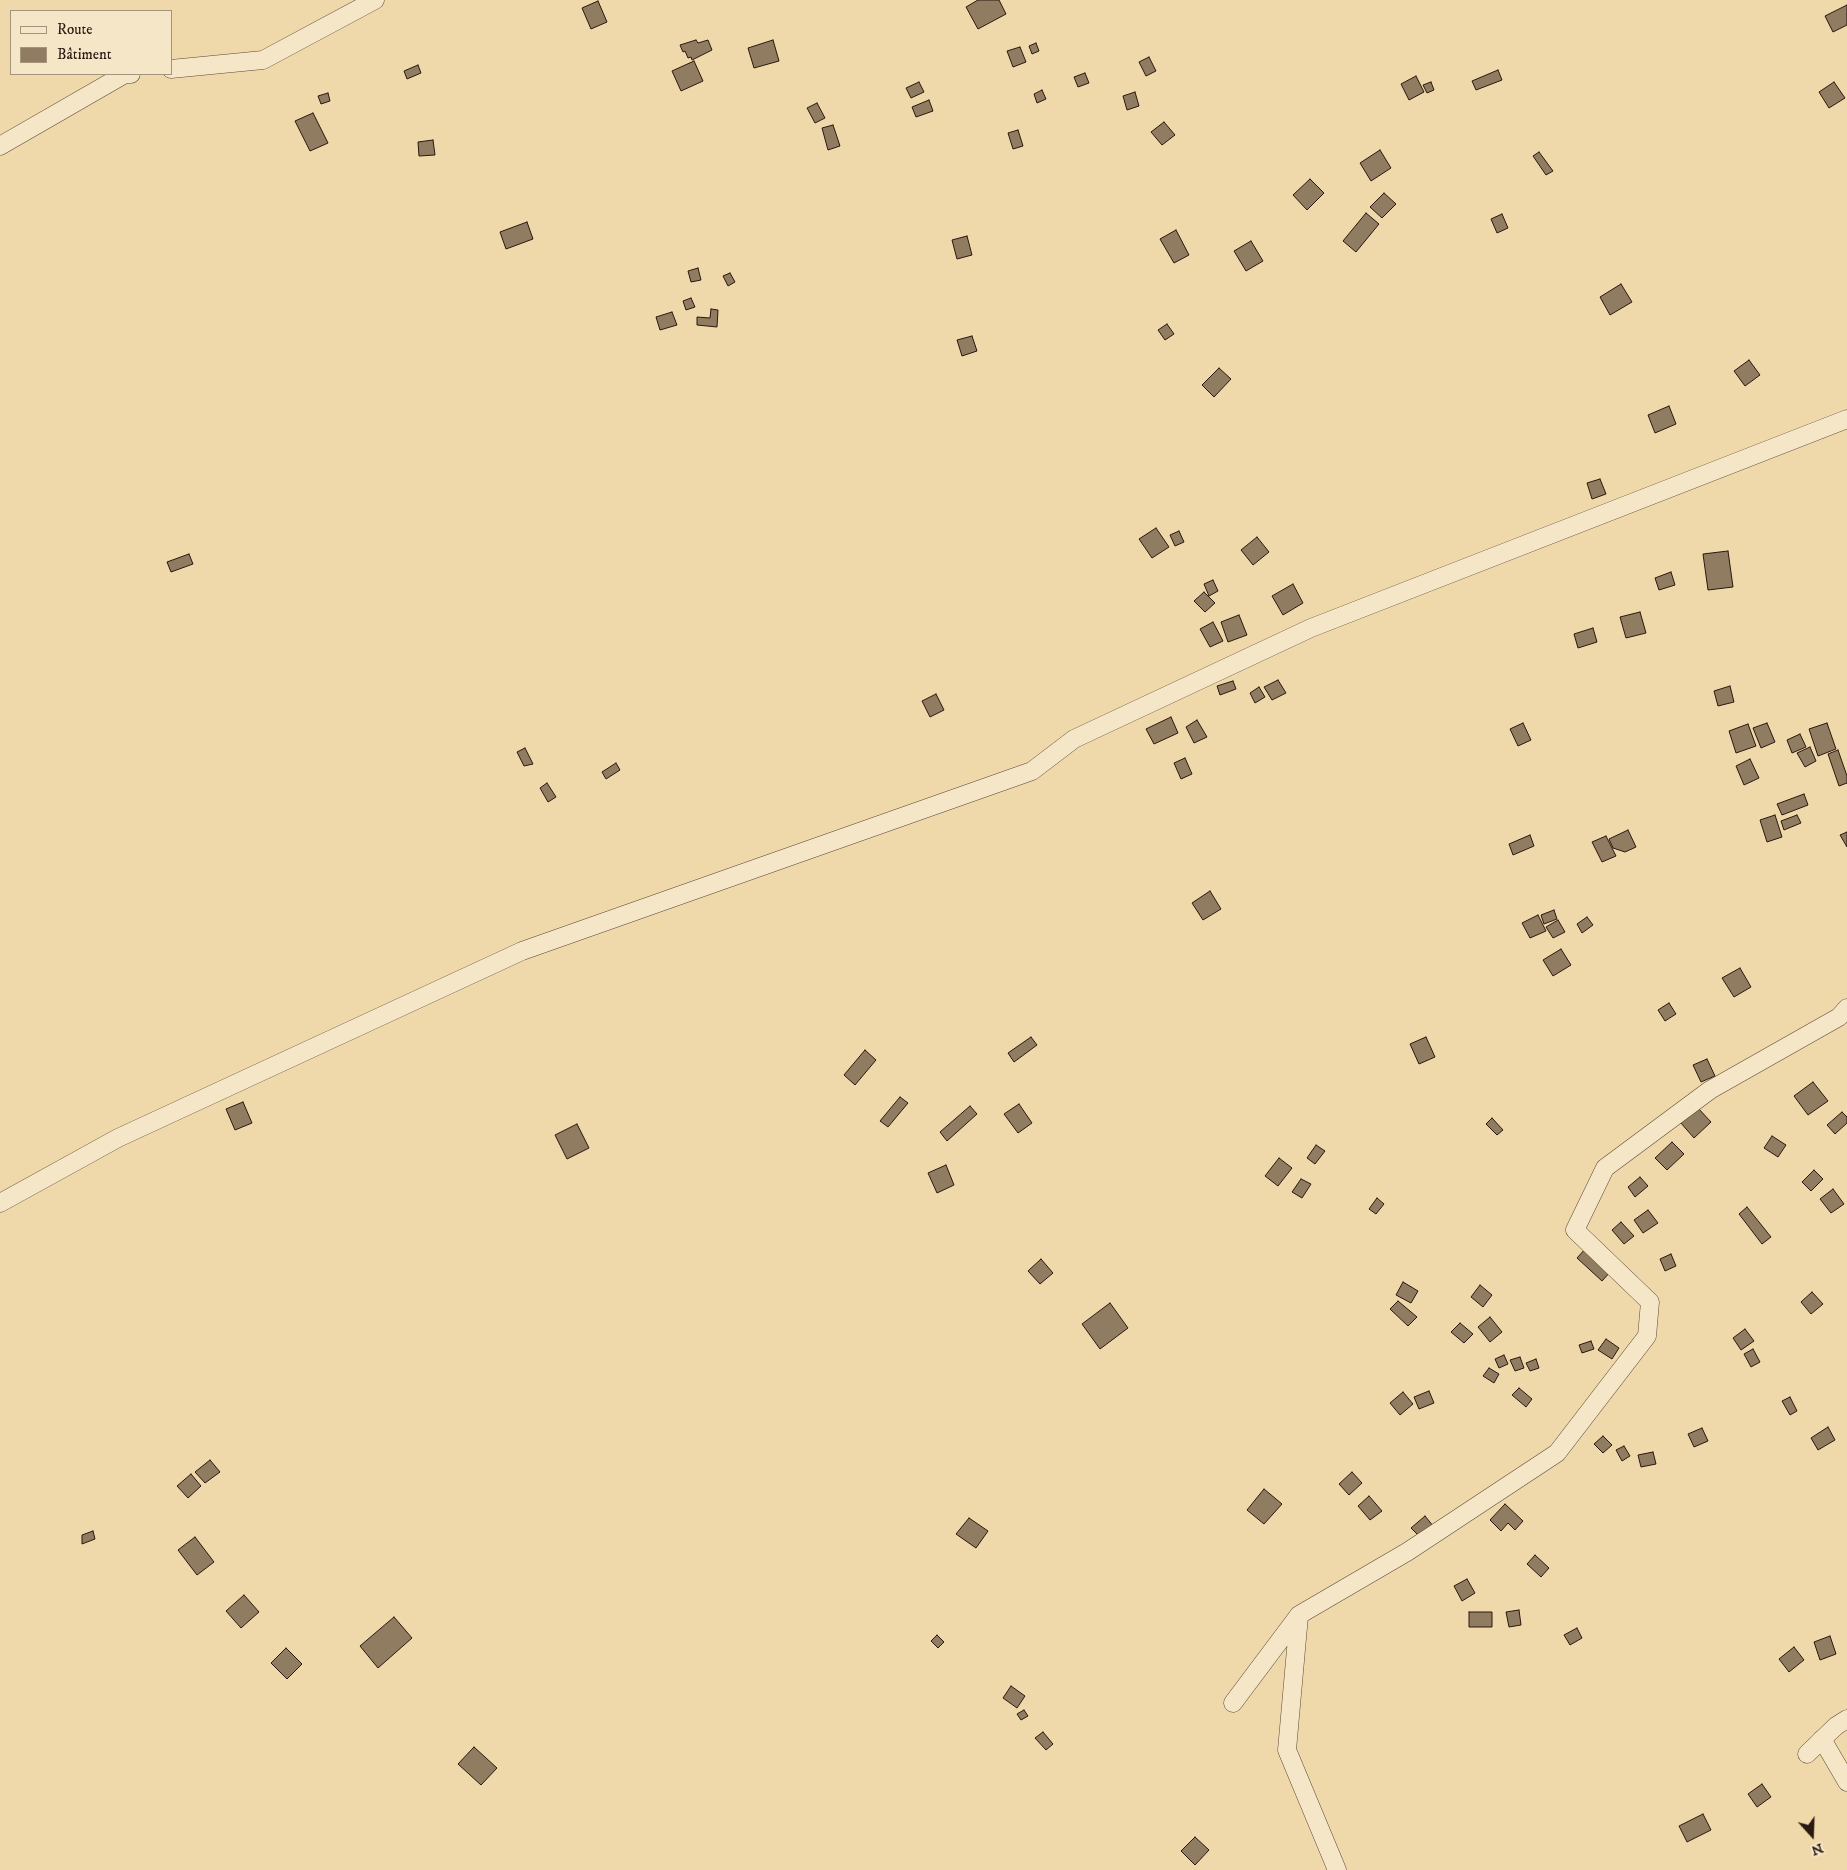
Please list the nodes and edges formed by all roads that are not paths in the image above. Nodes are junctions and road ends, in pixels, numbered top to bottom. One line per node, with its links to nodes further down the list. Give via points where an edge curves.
1 (375, 0): 2 (street, via 263,60)
2 (172, 69)
3 (123, 75): 4 (street)
4 (0, 146)
5 (1847, 419): 7 (street, via 1311,628 1074,739 1032,771 522,951 118,1138)
6 (1847, 1008): 8 (street, via 1839,1017 1710,1090 1605,1168 1576,1230 1650,1302 1647,1336 1557,1453 1408,1552)
7 (0, 1204)
8 (1300, 1615): 9 (street); 14 (street, via 1286,1750)
9 (1233, 1703)
10 (1847, 1719): 11 (street)
11 (1822, 1739): 12 (street); 13 (street)
12 (1807, 1754)
13 (1847, 1782)
14 (1337, 1870)

